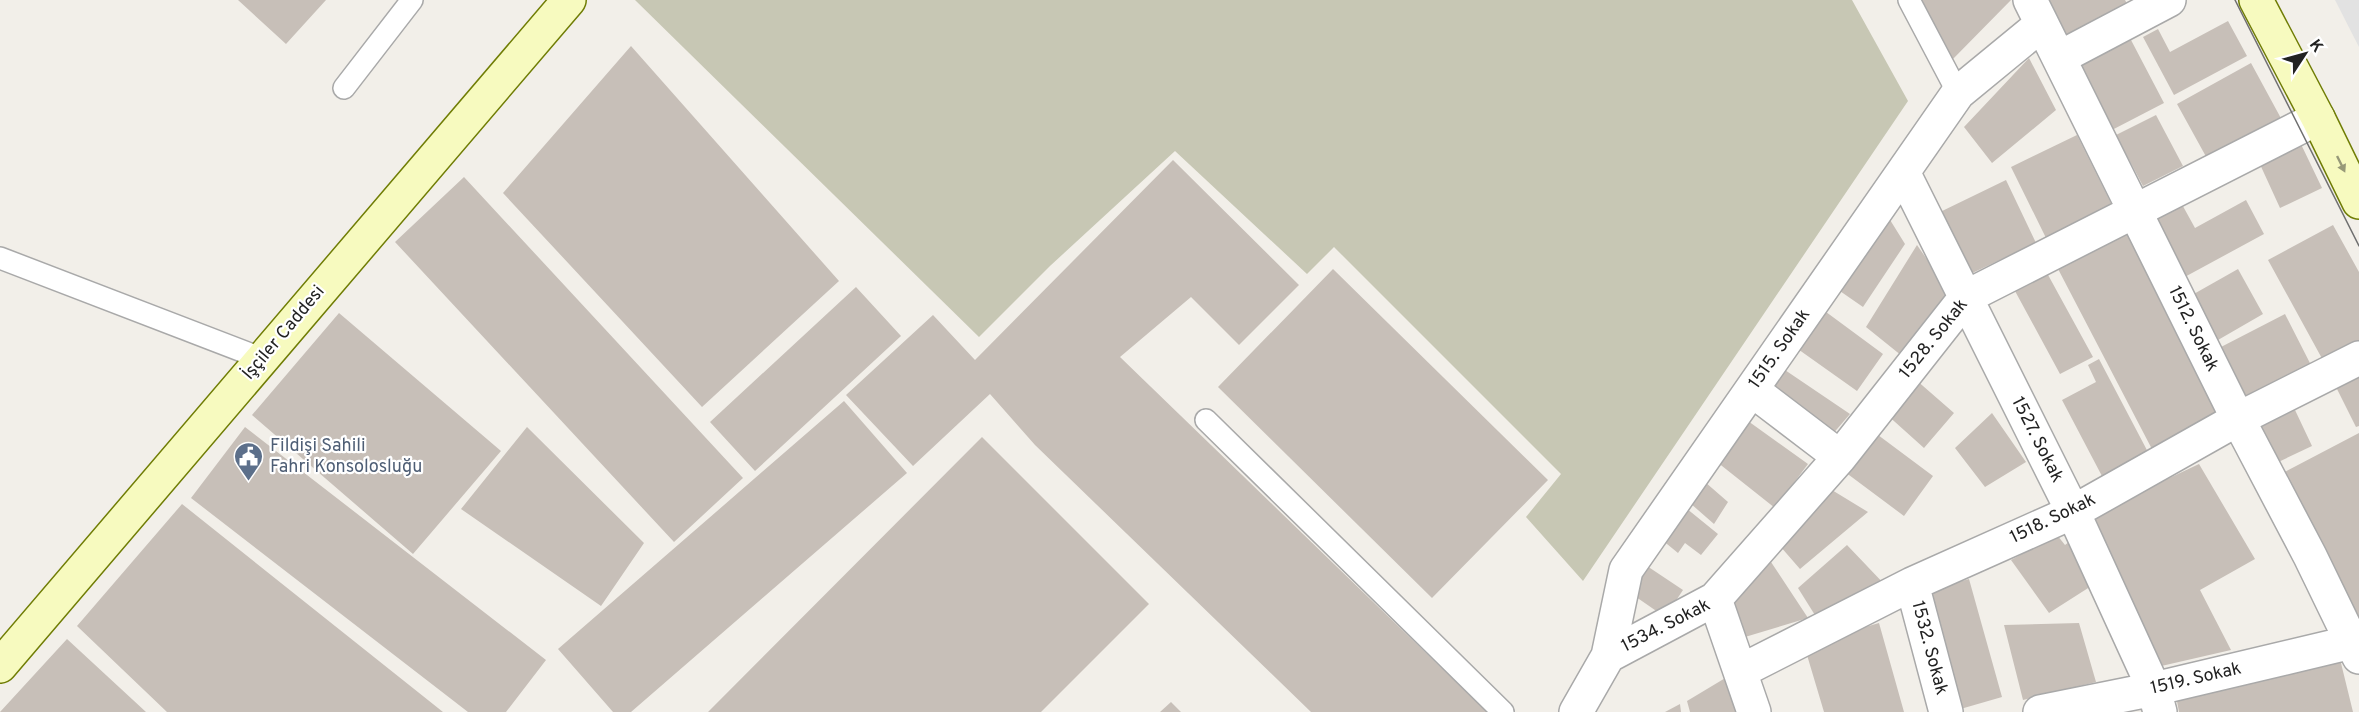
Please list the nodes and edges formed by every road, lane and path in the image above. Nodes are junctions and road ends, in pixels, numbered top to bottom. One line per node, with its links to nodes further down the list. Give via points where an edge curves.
1 (412, 0): 8 (lane)
2 (568, 0): 17 (street, İşçiler Caddesi)
3 (1909, 0): 9 (lane)
4 (2169, 0): 7 (street)
5 (2256, 0): 10 (street)
6 (2036, 12): 7 (street, 1512. Sokak); 9 (street, 1515. Sokak)
7 (2059, 58): 13 (street, 1512. Sokak)
8 (344, 88)
9 (1958, 93): 11 (street, 1515. Sokak)
10 (2318, 118): 12 (street, one-way to 12); 13 (street, 1528. Sokak)
11 (1903, 172): 15 (street, 1527. Sokak); 18 (street, 1515. Sokak)
12 (2359, 201)
13 (2134, 210): 15 (street, 1528. Sokak); 19 (street, 1512. Sokak)
14 (0, 258): 17 (lane)
15 (1966, 297): 21 (street, 1528. Sokak); 22 (street, 1527. Sokak)
16 (2359, 358): 19 (street, 1518. Sokak)
17 (262, 359): 27 (street, İşçiler Caddesi)
18 (1752, 390): 21 (street); 26 (street, 1515. Sokak, via 1626,570)
19 (2238, 419): 22 (street, 1518. Sokak); 25 (street, 1512. Sokak)
20 (1206, 420): 30 (lane)
21 (1840, 457): 24 (street, 1528. Sokak)
22 (2073, 512): 23 (street, 1518. Sokak); 29 (street, 1527. Sokak)
23 (1912, 584): 28 (street, 1518. Sokak); 33 (street, 1532. Sokak)
24 (1715, 598): 26 (street, 1534. Sokak); 28 (street, 1534. Sokak)
25 (2357, 646): 29 (street, 1519. Sokak)
26 (1608, 656): 31 (street, 1515. Sokak)
27 (1, 664)
28 (1741, 671): 32 (street, 1534. Sokak)
29 (2157, 701): 34 (street, 1519. Sokak)
30 (1503, 712)
31 (1576, 712)
32 (1754, 712)
33 (1946, 712)
34 (2040, 712)

